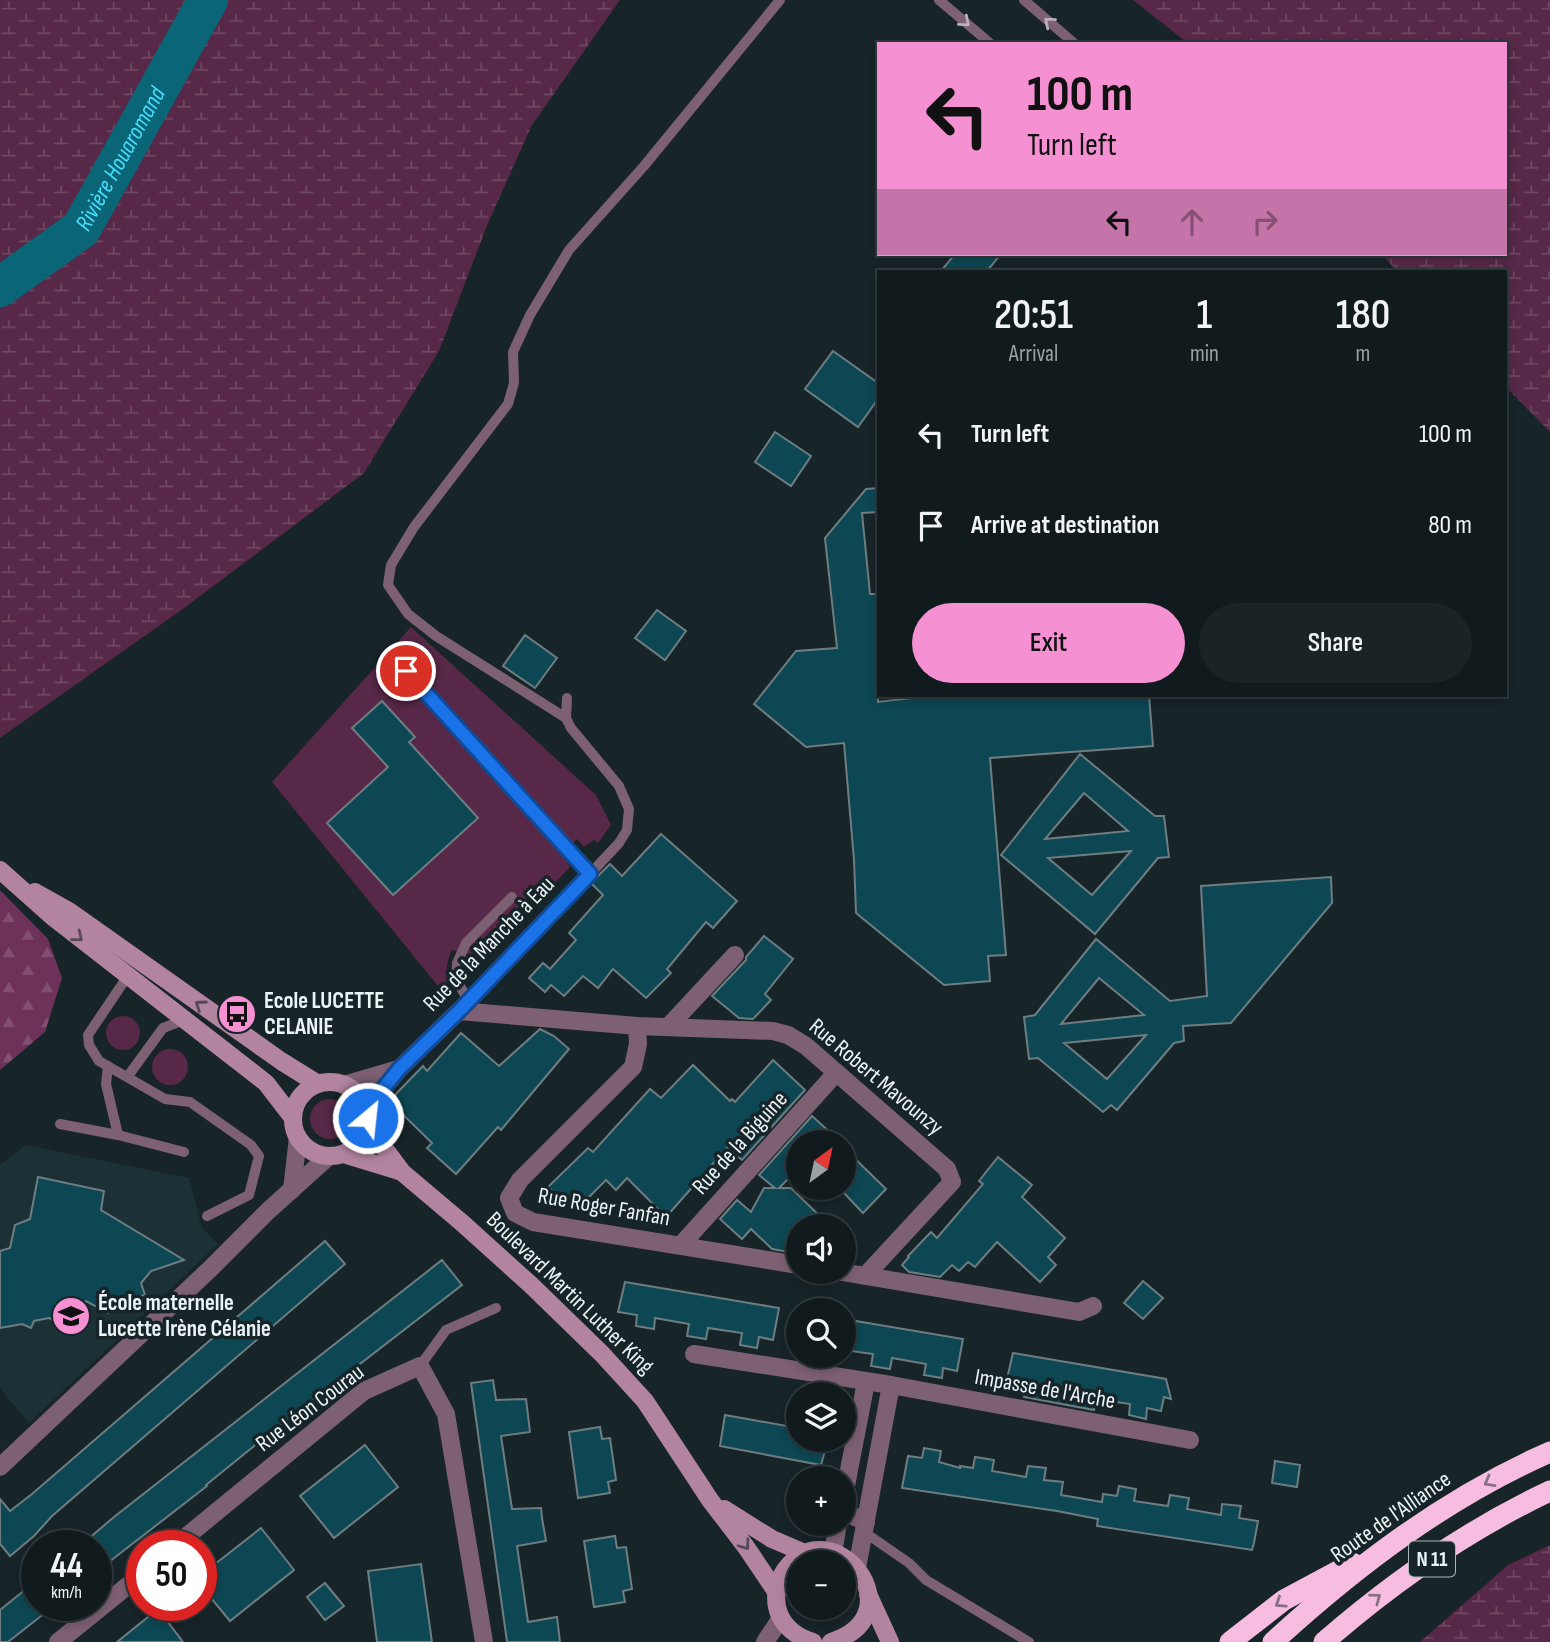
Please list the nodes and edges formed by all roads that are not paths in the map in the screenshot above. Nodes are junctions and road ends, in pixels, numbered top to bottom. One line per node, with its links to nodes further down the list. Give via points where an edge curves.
1 (780, 0): 8 (lane, via 569,250 513,352 514,383 508,404 414,527 391,565 388,585 408,614)
2 (939, 0): 4 (lane, one-way to 4)
3 (1024, 0): 5 (lane, one-way to 3)
4 (988, 42)
5 (1073, 42)
6 (406, 671): 10 (lane)
7 (567, 698): 8 (lane)
8 (566, 718): 10 (lane, Rue de la Manche à Eau, via 619,786 629,809 627,830)
9 (4, 873): 13 (main road, via 69,911); 14 (main road, one-way to 14)
10 (590, 874): 15 (lane, Rue de la Manche à Eau)
11 (512, 897): 15 (lane, via 461,952 456,980)
12 (734, 955): 18 (street)
13 (158, 975): 14 (lane); 23 (main road, one-way to 13)
14 (127, 977): 16 (main road); 19 (lane, via 88,1035 99,1061)
15 (464, 1006): 17 (street, Rue Robert Mavounzy); 20 (street, Rue de la Manche à Eau)
16 (184, 1020): 22 (lane, via 163,1028); 26 (main road, via 267,1083)
17 (637, 1026): 18 (street, Rue Robert Mavounzy); 37 (street, Rue Roger Fanfan, via 633,1068 520,1180 509,1198 515,1213 533,1222)
18 (669, 1026): 21 (street, Rue Robert Mavounzy, via 788,1035)
19 (108, 1066): 22 (lane); 28 (lane, via 106,1084)
20 (399, 1069): 24 (street); 25 (street, Rue de la Manche à Eau)
21 (836, 1073): 37 (street, Rue de la Biguine); 40 (street, Rue Robert Mavounzy, via 947,1169 952,1182)
22 (128, 1076): 34 (lane, via 165,1099 190,1102 251,1145 259,1156)
23 (318, 1084): 24 (main road); 26 (main road, via 304,1091)
24 (344, 1085): 25 (main road, via 359,1096)
25 (366, 1117): 31 (main road, via 360,1140); 32 (main road, Boulevard Martin Luther King)
26 (293, 1118): 29 (main road)
27 (60, 1124): 28 (lane)
28 (118, 1135): 30 (lane)
29 (298, 1137): 31 (main road, via 316,1154); 33 (street)
30 (184, 1152)
31 (336, 1155): 32 (main road, Boulevard Martin Luther King); 33 (street)
32 (402, 1172): 52 (main road, Boulevard Martin Luther King, via 602,1354 645,1401)
33 (292, 1190): 35 (street)
34 (249, 1195): 35 (lane); 36 (lane)
35 (268, 1211): 50 (street)
36 (207, 1216)
37 (681, 1245): 38 (street, Rue Roger Fanfan)
38 (786, 1263)
39 (856, 1274): 40 (street)
40 (865, 1276): 41 (street, via 1079,1312)
41 (1093, 1306)
42 (496, 1308): 44 (lane, via 446,1330)
43 (694, 1354): 45 (street, Impasse de l'Arche)
44 (420, 1366): 55 (street, Rue Léon Courau, via 364,1391); 66 (street, via 446,1414)
45 (866, 1382): 46 (street, Impasse de l'Arche); 49 (street)
46 (891, 1385): 47 (street, Impasse de l'Arche); 54 (street)
47 (1190, 1440)
48 (1550, 1452): 56 (highway, Route de l'Alliance / N 11, one-way to 56, via 1482,1486)
49 (850, 1466)
50 (0, 1467)
51 (1550, 1491): 73 (highway, N 11, one-way to 51, via 1453,1543)
52 (710, 1500): 57 (main road, Boulevard Martin Luther King, via 764,1535); 61 (main road, Boulevard Martin Luther King, one-way to 61)
53 (856, 1521): 54 (street)
54 (865, 1527): 58 (street); 70 (lane, via 926,1580)
55 (194, 1530)
56 (1384, 1549): 71 (highway, one-way to 71, via 1302,1588); 72 (highway, Route de l'Alliance / N 11)
57 (798, 1550)
58 (857, 1568): 62 (main road)
59 (786, 1569): 61 (main road)
60 (126, 1587): 65 (street)
61 (777, 1593): 63 (main road)
62 (868, 1593): 68 (main road, via 856,1629); 69 (main road)
63 (781, 1618): 64 (main road); 67 (street)
64 (802, 1640)
65 (58, 1642)
66 (484, 1642)
67 (765, 1642)
68 (831, 1642)
69 (890, 1642)
70 (1029, 1642)
71 (1230, 1642)
72 (1273, 1642)
73 (1324, 1642)

